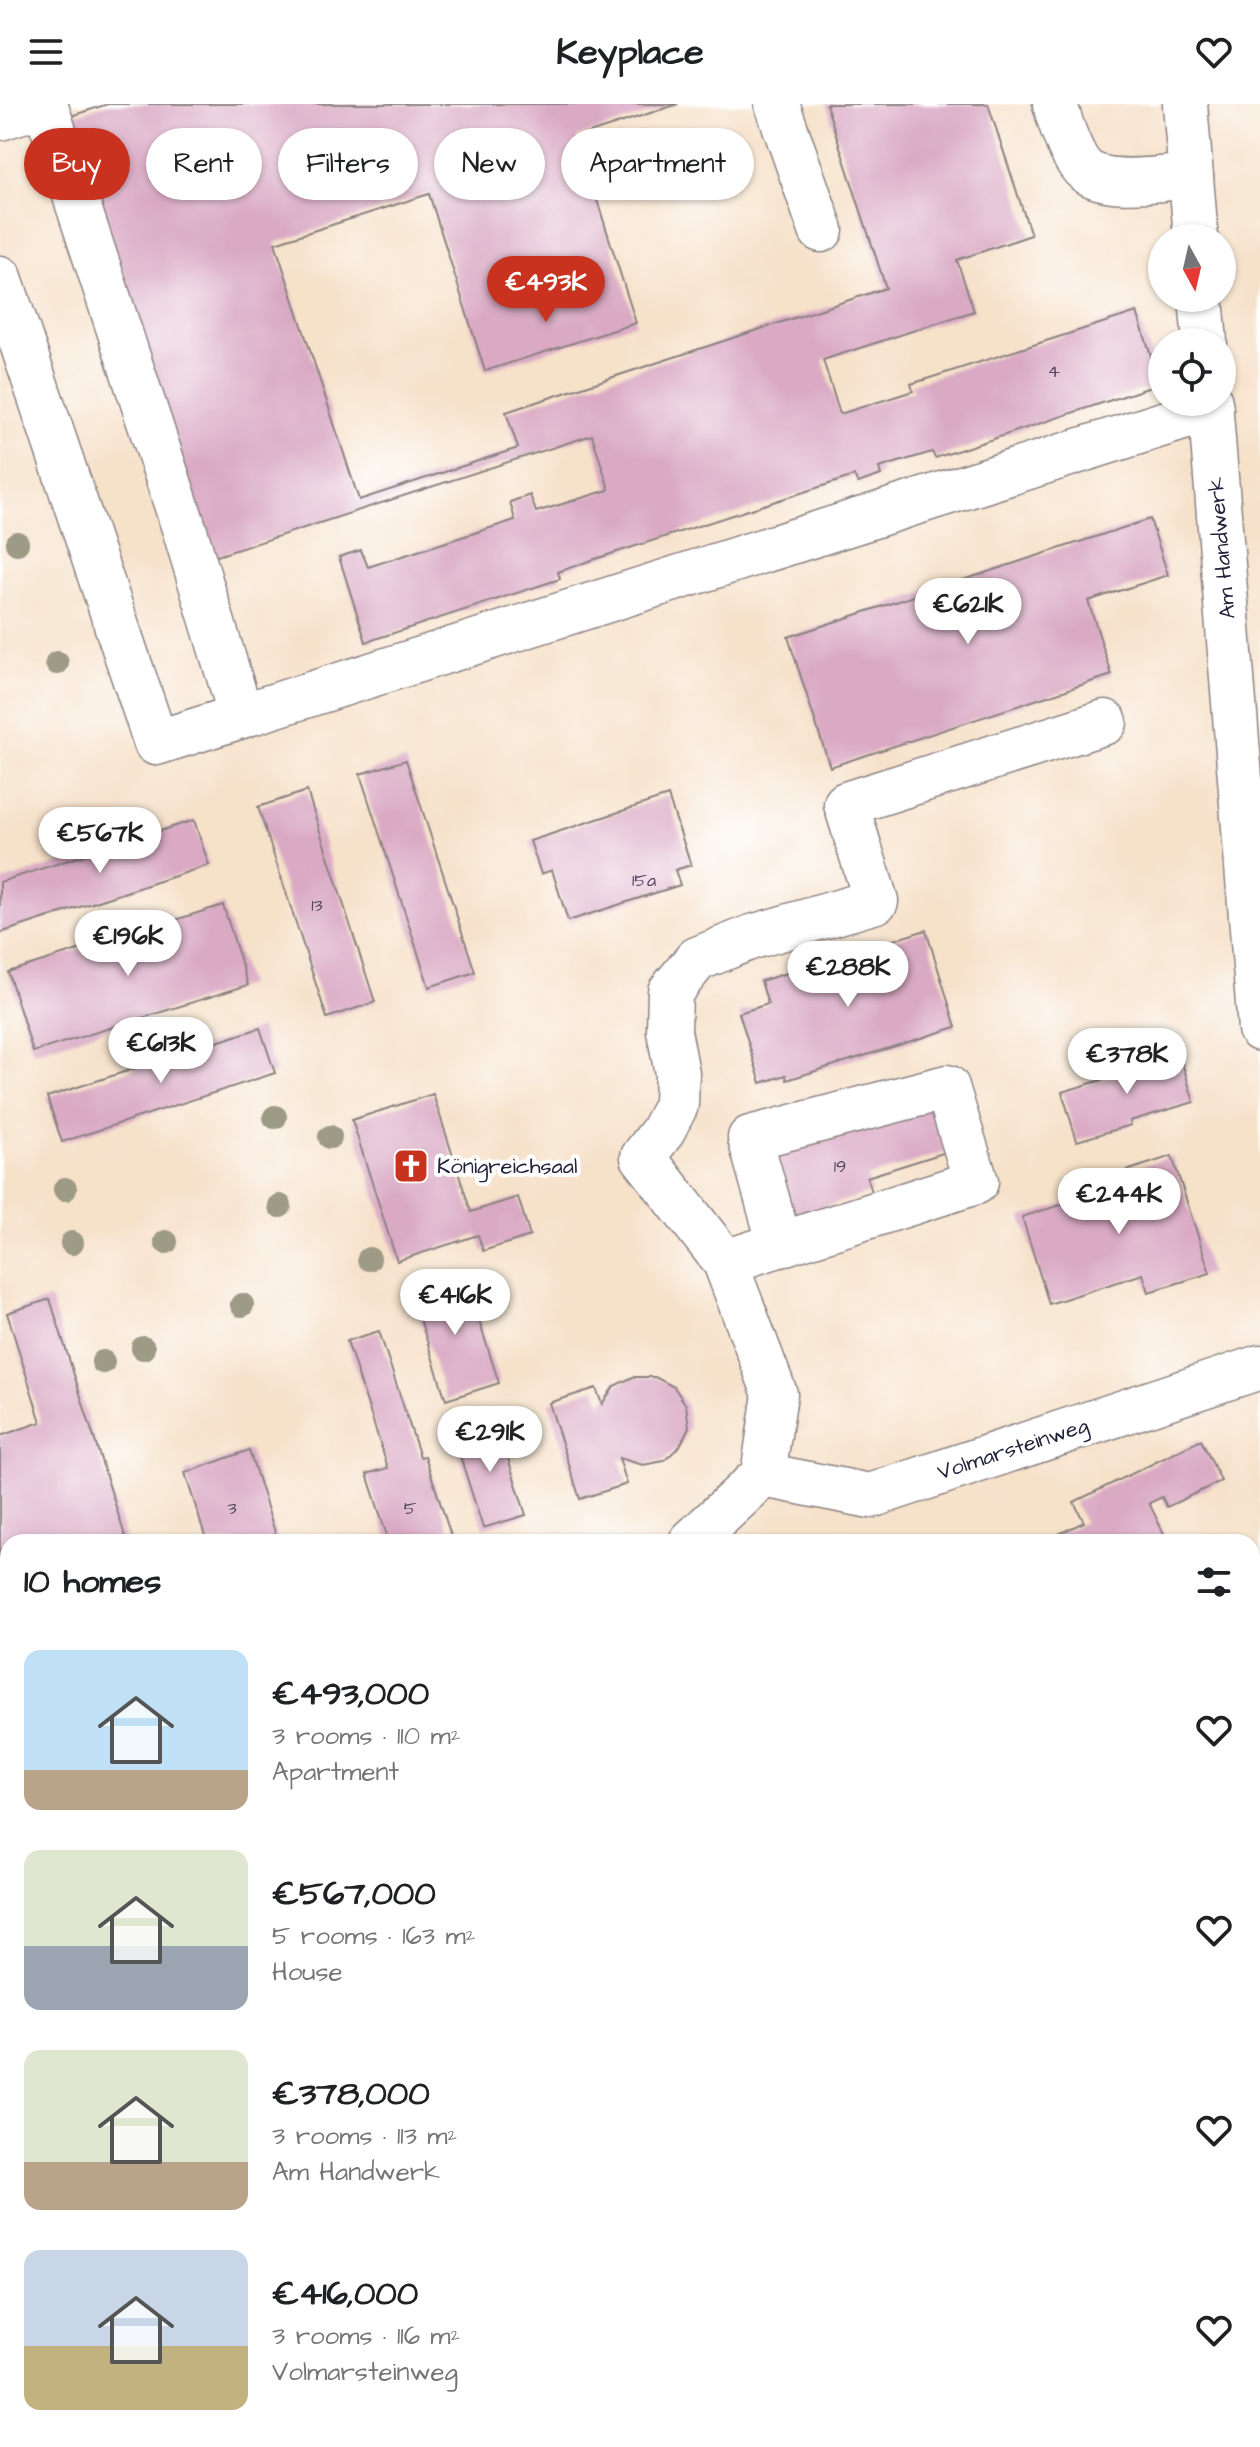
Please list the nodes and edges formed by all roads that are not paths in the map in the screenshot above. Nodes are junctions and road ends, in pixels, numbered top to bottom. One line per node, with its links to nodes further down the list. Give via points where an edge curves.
1 (44, 104): 5 (street); 12 (street)
2 (777, 104): 8 (street)
3 (1055, 104): 6 (street, via 1085,171 1108,180)
4 (1185, 104): 6 (street)
5 (0, 118)
6 (1191, 176): 7 (street)
7 (1195, 224)
8 (821, 230)
9 (0, 278): 12 (street, via 156,743)
10 (1179, 416): 12 (street)
11 (1211, 416): 14 (street, Am Handwerk)
12 (241, 716)
13 (1105, 722): 16 (street, via 846,804 876,901 697,959 670,992 676,1105 643,1157)
14 (1260, 1029)
15 (780, 1245): 15 (street, via 976,1182 947,1087 750,1138); 16 (street)
16 (725, 1262): 18 (street, via 775,1394)
17 (1260, 1367): 18 (street, Volmarsteinweg, via 870,1496)
18 (763, 1475): 19 (street)
19 (700, 1534)

